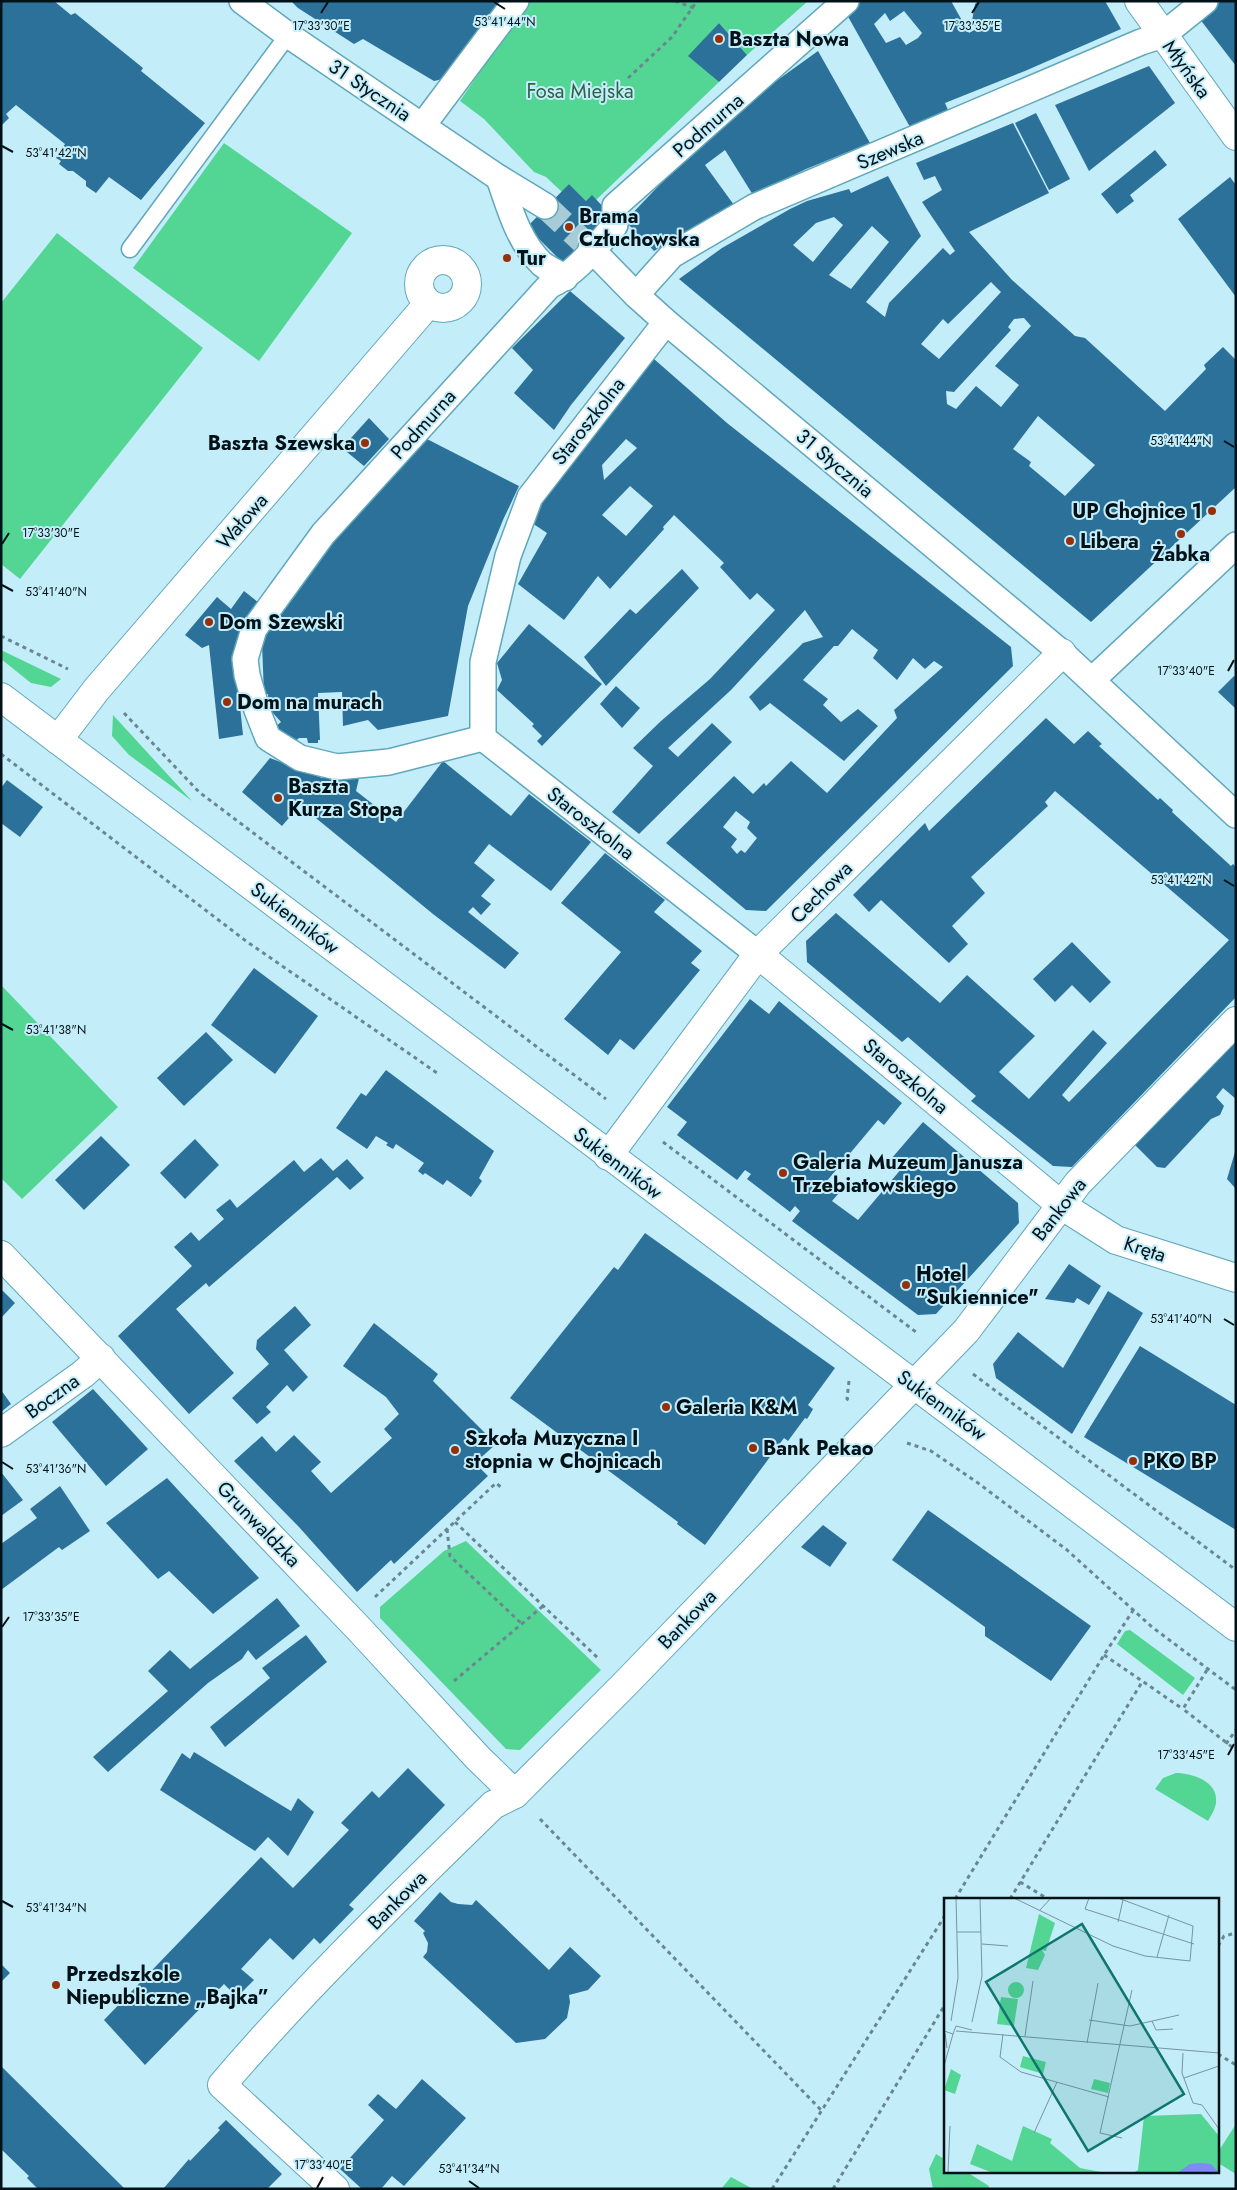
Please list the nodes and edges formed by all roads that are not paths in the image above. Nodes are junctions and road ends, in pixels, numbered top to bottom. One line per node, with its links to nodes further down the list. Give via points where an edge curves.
1 (242, 1): 6 (street, 31 Stycznia)
2 (516, 1): 8 (street)
3 (846, 1): 13 (street, Podmurna, via 615,206 615,225)
4 (1139, 1): 7 (street, Młyńska)
5 (1205, 1): 7 (street, Szewska)
6 (288, 35): 8 (street, 31 Stycznia); 12 (lane)
7 (1162, 35): 9 (street, Młyńska); 15 (street, Szewska, via 754,208 672,256)
8 (423, 125): 10 (street, 31 Stycznia)
9 (1236, 136)
10 (499, 178): 11 (street, 31 Stycznia); 14 (street, via 517,230 527,246 543,265)
11 (545, 206)
12 (130, 249)
13 (591, 250): 14 (street, Podmurna); 15 (street, 31 Stycznia)
14 (565, 278): 22 (street, Podmurna, via 548,286 323,534 254,629 245,659 257,710 268,738 300,758 337,767 390,762)
15 (636, 295): 17 (street, 31 Stycznia)
16 (428, 304): 23 (street, Wałowa, via 96,690)
17 (666, 322): 19 (street, 31 Stycznia); 22 (street, Staroszkolna, via 530,497 508,556 483,662)
18 (1236, 545): 20 (street)
19 (1062, 653): 20 (street, 31 Stycznia); 25 (street, Cechowa)
20 (1087, 676): 24 (street, 31 Stycznia)
21 (1, 697): 23 (street, Sukienników)
22 (483, 738): 25 (street, Staroszkolna)
23 (58, 740): 27 (street, Sukienników)
24 (1236, 815)
25 (758, 954): 27 (street, Cechowa); 28 (street, Staroszkolna)
26 (1236, 1021): 28 (street, Bankowa, via 1078,1183)
27 (608, 1156): 32 (street, Sukienników)
28 (1061, 1205): 30 (street, Kręta, via 1116,1240); 32 (street, Bankowa, via 966,1331)
29 (1, 1255): 31 (street, Grunwaldzka)
30 (1236, 1278)
31 (101, 1358): 33 (street, Boczna, via 84,1374); 35 (street, Grunwaldzka, via 478,1758)
32 (914, 1384): 34 (street, Sukienników); 35 (street, Bankowa)
33 (1, 1433)
34 (1236, 1627)
35 (516, 1794): 36 (street, Bankowa, via 493,1805 376,1920 268,2030 222,2085)
36 (335, 2189)

